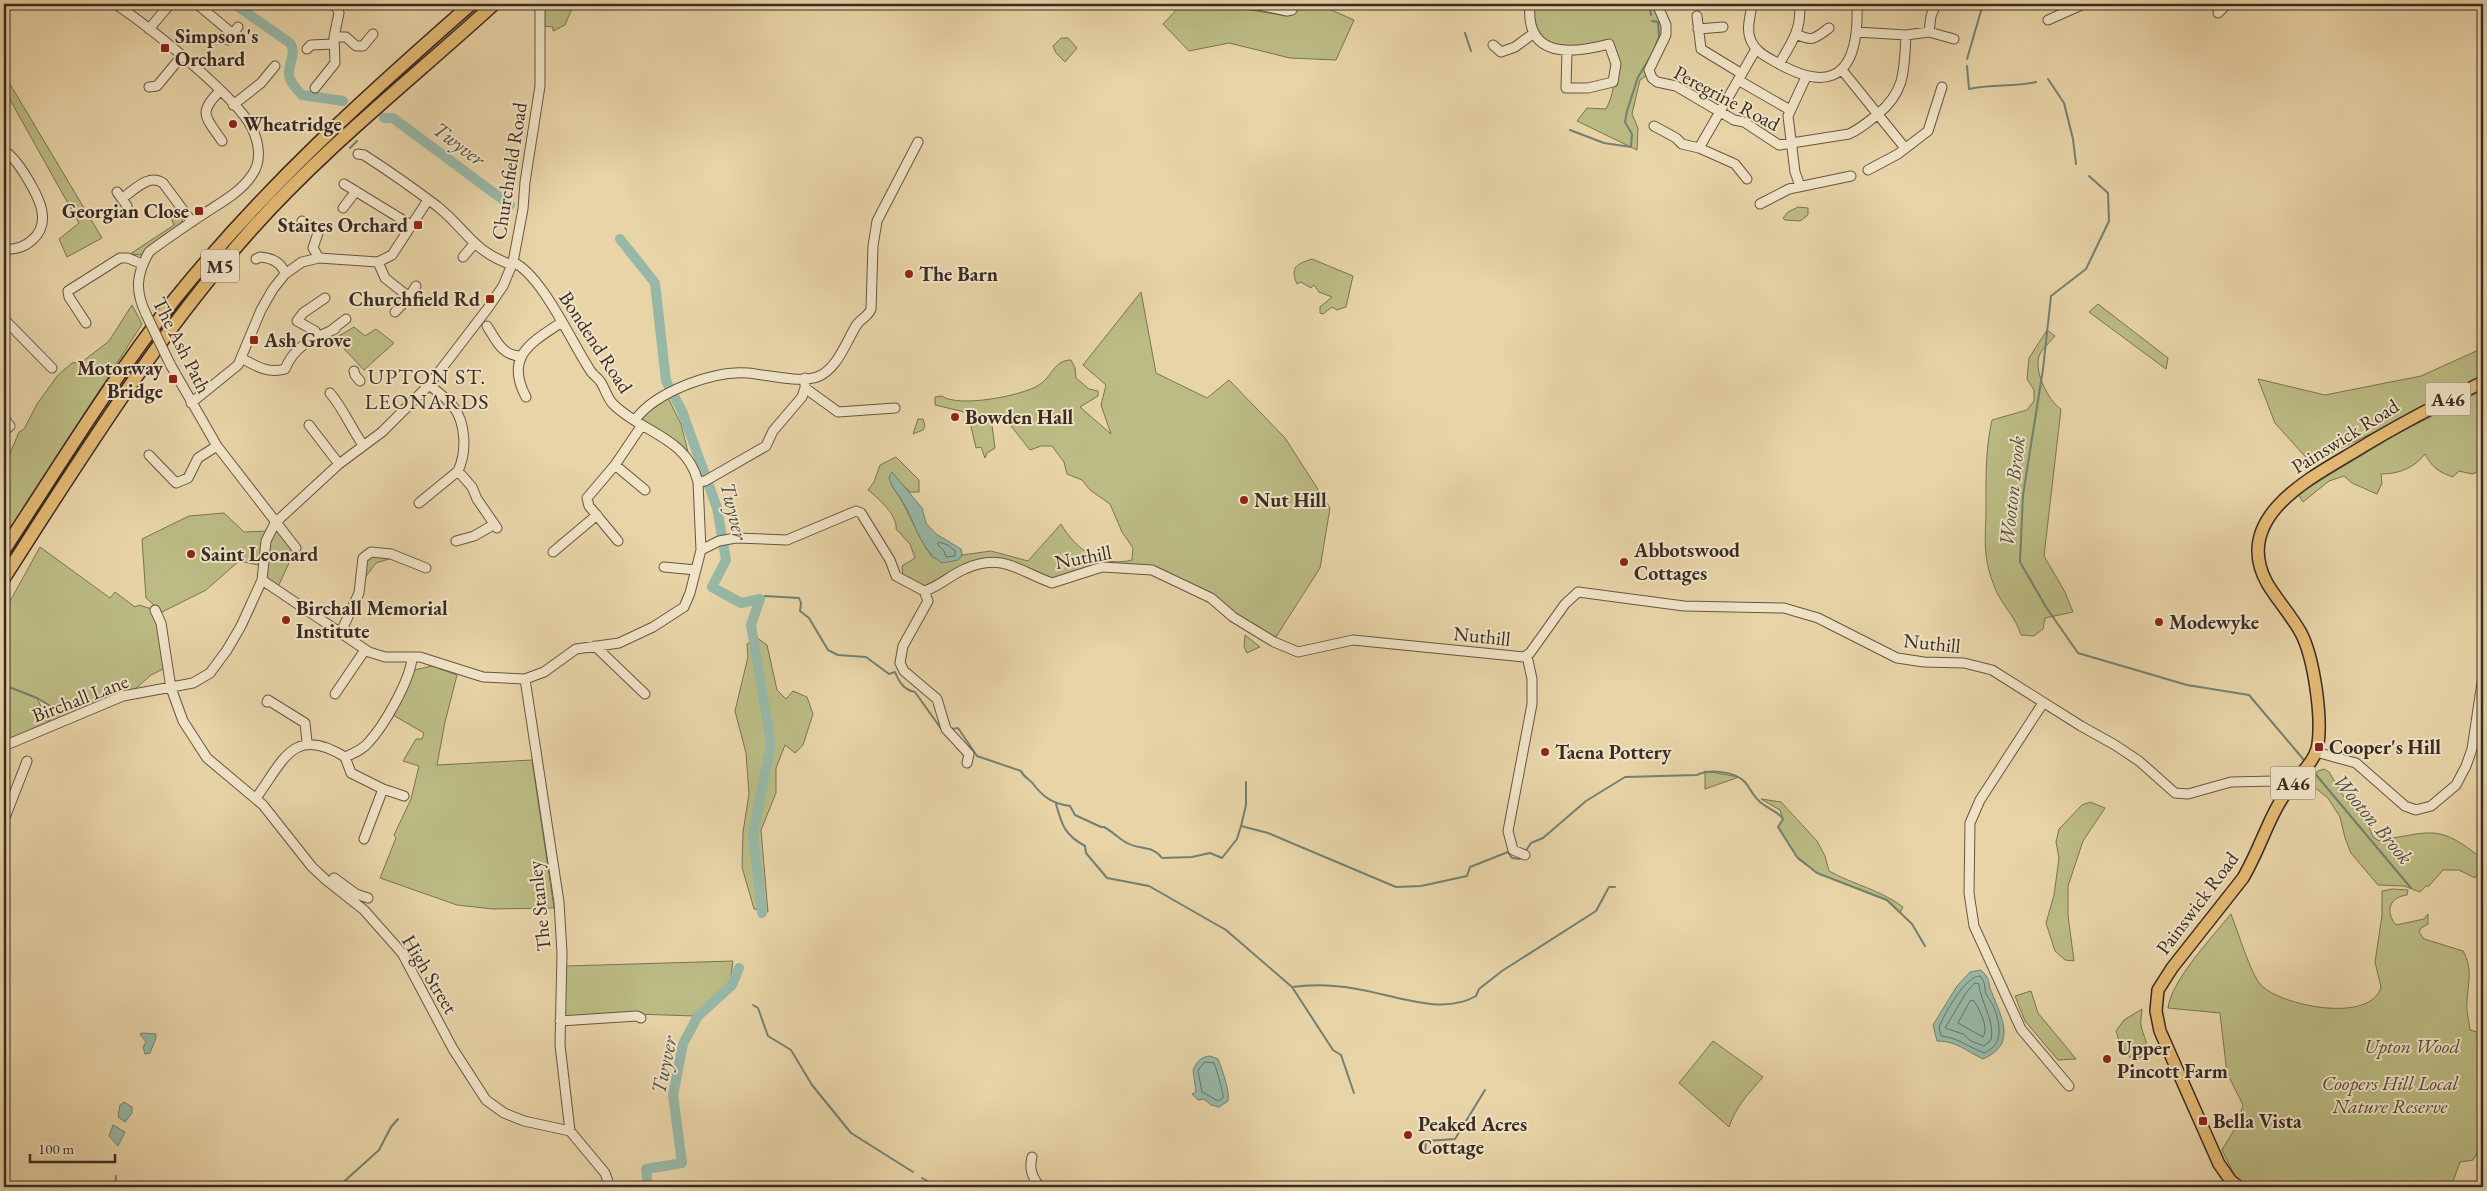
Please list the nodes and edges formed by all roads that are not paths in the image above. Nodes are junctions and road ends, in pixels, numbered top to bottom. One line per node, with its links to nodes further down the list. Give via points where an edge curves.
1 (115, 4): 24 (street)
2 (170, 4): 24 (street)
3 (197, 4): 28 (street)
4 (335, 4): 33 (street, via 338,18)
5 (471, 4): 126 (highway, M5, via 302,157 174,300 106,395)
6 (494, 4): 131 (highway, M5, via 377,106 252,229 184,309 117,404)
7 (540, 4): 79 (street, Churchfield Road, via 538,104)
8 (1254, 4): 9 (street, via 1288,11)
9 (1294, 4)
10 (1530, 4): 27 (street)
11 (1657, 4): 50 (street, Peregrine Road, via 1666,25 1666,35 1650,73 1657,82 1676,86)
12 (1752, 4): 36 (street, via 1748,33)
13 (1799, 4): 30 (street, via 1801,16)
14 (1857, 4): 25 (street)
15 (1936, 4): 26 (street)
16 (2084, 4): 20 (street)
17 (2226, 4): 18 (street)
18 (2218, 13)
19 (1697, 16): 23 (street)
20 (2048, 20)
21 (1723, 27): 23 (street)
22 (1829, 28): 30 (street, via 1814,39 1808,40)
23 (1698, 29): 42 (street, via 1701,49)
24 (149, 30): 38 (street)
25 (1856, 32): 31 (street); 41 (street, via 1851,54)
26 (1929, 32): 31 (street); 32 (street)
27 (1534, 33): 34 (street, via 1515,47 1501,52); 37 (street, via 1548,45)
28 (233, 34)
29 (373, 34): 33 (street, via 362,46 356,46 346,38)
30 (1796, 34): 39 (street)
31 (1906, 35): 51 (street, Peregrine Road, via 1900,87 1888,106)
32 (1954, 38)
33 (334, 41): 35 (street); 45 (street, via 335,63)
34 (1493, 45)
35 (307, 49)
36 (1756, 49): 39 (street); 42 (street)
37 (1567, 51): 37 (street, via 1609,44 1616,64 1613,82 1588,88 1566,88)
38 (182, 57): 46 (street); 47 (street)
39 (1779, 64): 43 (street)
40 (271, 69): 48 (street)
41 (1842, 70): 43 (street, via 1826,78); 51 (street)
42 (1740, 77): 49 (street); 50 (street)
43 (1806, 77): 49 (street)
44 (1942, 87): 57 (street, via 1928,131)
45 (315, 88)
46 (155, 89)
47 (220, 91): 48 (street); 53 (street, via 207,104 205,112 207,121)
48 (234, 105): 71 (street, via 248,123 258,145 253,174 240,190)
49 (1790, 110): 55 (street)
50 (1719, 111): 55 (street, Peregrine Road, via 1744,122 1774,144); 56 (street)
51 (1877, 114): 55 (street, Peregrine Road, via 1859,130 1849,134); 57 (street)
52 (1654, 126): 56 (street, via 1682,144)
53 (221, 135)
54 (918, 142): 98 (street, via 877,221 869,314 857,324 834,363 816,377)
55 (1790, 144): 64 (street)
56 (1699, 148): 62 (street, via 1735,164)
57 (1904, 148): 60 (street)
58 (4, 151): 74 (street, via 14,158 43,214 41,228 33,240 18,249)
59 (364, 152): 67 (street)
60 (1868, 170)
61 (1851, 176): 64 (street)
62 (1747, 179)
63 (344, 184): 65 (street)
64 (1800, 186): 68 (street)
65 (356, 191): 69 (street); 72 (street)
66 (122, 199): 71 (street, via 147,181 159,180)
67 (428, 200): 72 (street); 73 (street)
68 (1760, 204)
69 (343, 208)
70 (302, 221): 76 (street, via 322,228 313,248)
71 (192, 222): 80 (street, via 149,252)
72 (411, 225): 77 (street, via 392,255)
73 (474, 244): 75 (street); 79 (street, via 500,261)
74 (4, 249)
75 (463, 257)
76 (319, 258): 77 (street); 81 (street, via 302,262)
77 (378, 262): 85 (street, via 385,278)
78 (256, 263): 81 (street, via 262,261)
79 (512, 263): 91 (street, Bondend Road, via 523,269); 101 (street, Churchfield Road, via 493,301)
80 (142, 264): 83 (street, via 120,258); 105 (street, The Ash Path, bridge, via 138,296)
81 (286, 274): 95 (street, via 261,310)
82 (416, 286): 85 (street)
83 (68, 291): 84 (street); 90 (street)
84 (60, 296)
85 (409, 297): 87 (street)
86 (325, 298): 93 (street, via 297,321 315,331)
87 (395, 312)
88 (4, 319): 96 (street)
89 (346, 319): 93 (street, via 332,331)
90 (86, 320)
91 (562, 322): 94 (street, via 529,344); 108 (street, Bondend Road, via 613,404)
92 (482, 336): 94 (street, via 489,328 503,351)
93 (318, 337): 95 (street, via 296,349 285,369 274,372)
94 (521, 356): 104 (street, via 518,376)
95 (241, 358): 105 (street, via 226,377)
96 (51, 365)
97 (354, 371): 99 (street)
98 (805, 378): 102 (street); 108 (street, via 728,374 698,381 666,395 642,411)
99 (360, 381)
100 (2483, 382): 149 (main road, Painswick Road / A46, via 2412,416 2322,469 2286,497 2262,531 2258,555 2262,572 2302,635 2308,655 2318,710)
101 (429, 385): 111 (street, Churchfield Road, via 382,432); 116 (street, via 448,400 458,415 464,448)
102 (805, 388): 106 (street, via 838,412); 117 (street, via 796,406 773,431 766,446 705,482)
103 (329, 393): 111 (street, via 339,403 349,426)
104 (523, 396)
105 (191, 403): 112 (street, The Ash Path)
106 (895, 408)
107 (4, 418): 110 (street, via 10,426)
108 (639, 423): 115 (street); 117 (street, Bondend Road, via 678,448)
109 (308, 424): 114 (street)
110 (4, 431)
111 (363, 445): 114 (street, Churchfield Road)
112 (217, 446): 113 (street, via 198,458 188,478 176,483); 121 (street, The Ash Path)
113 (148, 455)
114 (339, 464): 121 (street, Churchfield Road)
115 (615, 465): 118 (street); 120 (street, via 587,498 589,506)
116 (458, 471): 119 (street); 122 (street, via 472,487 476,499 495,526 468,542)
117 (698, 482): 127 (street, Bondend Road)
118 (645, 490)
119 (418, 503)
120 (597, 514): 123 (street); 124 (street)
121 (275, 523): 125 (street, The Ash Path); 132 (street, Churchfield Road, via 266,541)
122 (456, 541)
123 (619, 541)
124 (555, 547)
125 (296, 548)
126 (4, 550)
127 (701, 550): 130 (street, Bondend Road); 133 (street, via 719,541 736,538 787,540 856,511 861,513 890,560 896,576)
128 (664, 567): 130 (street)
129 (426, 568): 135 (street, via 392,554 371,552 363,558 359,593)
130 (696, 570): 136 (street, Bondend Road, via 686,603 676,614 619,643)
131 (4, 578)
132 (262, 580): 135 (street, Bondend Road); 142 (street, Birchall Lane, via 232,642 210,673 193,683)
133 (924, 591): 138 (street, Nuthill, via 964,569 987,562 1009,563 1052,583 1102,567 1152,570 1211,598 1233,618 1298,652 1354,640); 152 (street, via 928,602 903,646 900,663 904,671 937,699 946,729 969,754)
134 (156, 612): 142 (street, High Street, via 161,623)
135 (340, 634): 137 (street, Bondend Road)
136 (595, 646): 141 (street, Bondend Road, via 576,649 544,672); 144 (street)
137 (365, 650): 139 (street, Bondend Road, via 385,657); 143 (street)
138 (1527, 656): 146 (street, Nuthill, via 1565,604 1578,592 1684,606 1774,607 1818,618 1897,658 1981,666); 159 (street, via 1532,679 1532,704 1508,831 1513,850)
139 (412, 657): 141 (street, Bondend Road, via 483,677); 150 (street, via 396,702 369,742 359,751)
140 (2483, 676): 149 (street, via 2472,749 2466,766 2456,785 2431,806 2416,810 2405,806 2356,763)
141 (525, 679): 164 (street, The Stanley, via 560,902)
142 (170, 688): 148 (street, Birchall Lane, via 123,696); 156 (street, High Street, via 183,721 206,758)
143 (335, 694)
144 (645, 694)
145 (267, 702): 147 (street, via 305,723)
146 (2043, 703): 153 (street, Nuthill, via 2115,745 2175,793 2188,794 2232,782); 165 (street, via 1980,800 1970,824 1969,892 1974,926 2021,1029)
147 (307, 742): 150 (street, via 326,746); 156 (street, via 292,749)
148 (4, 746)
149 (2316, 752): 153 (main road, Painswick Road / A46)
150 (345, 756): 154 (street, via 351,773)
151 (27, 761): 157 (street)
152 (967, 763)
153 (2293, 783): 170 (main road, Painswick Road / A46, via 2270,819 2243,878 2158,990 2156,1011 2160,1031 2219,1164)
154 (383, 789): 155 (street); 158 (street)
155 (404, 796)
156 (256, 798): 161 (street, High Street, via 312,867)
157 (4, 820)
158 (364, 839)
159 (1525, 856)
160 (334, 878): 161 (street)
161 (354, 897): 162 (street); 166 (street, High Street, via 402,953 452,1048 486,1100 504,1113 524,1121)
162 (368, 898)
163 (641, 1018): 164 (street)
164 (560, 1021): 166 (street, The Stanley)
165 (2069, 1086)
166 (570, 1131): 168 (street, via 605,1173)
167 (1032, 1157): 169 (street, via 1031,1174)
168 (610, 1187)
169 (1040, 1187)
170 (2239, 1187)

